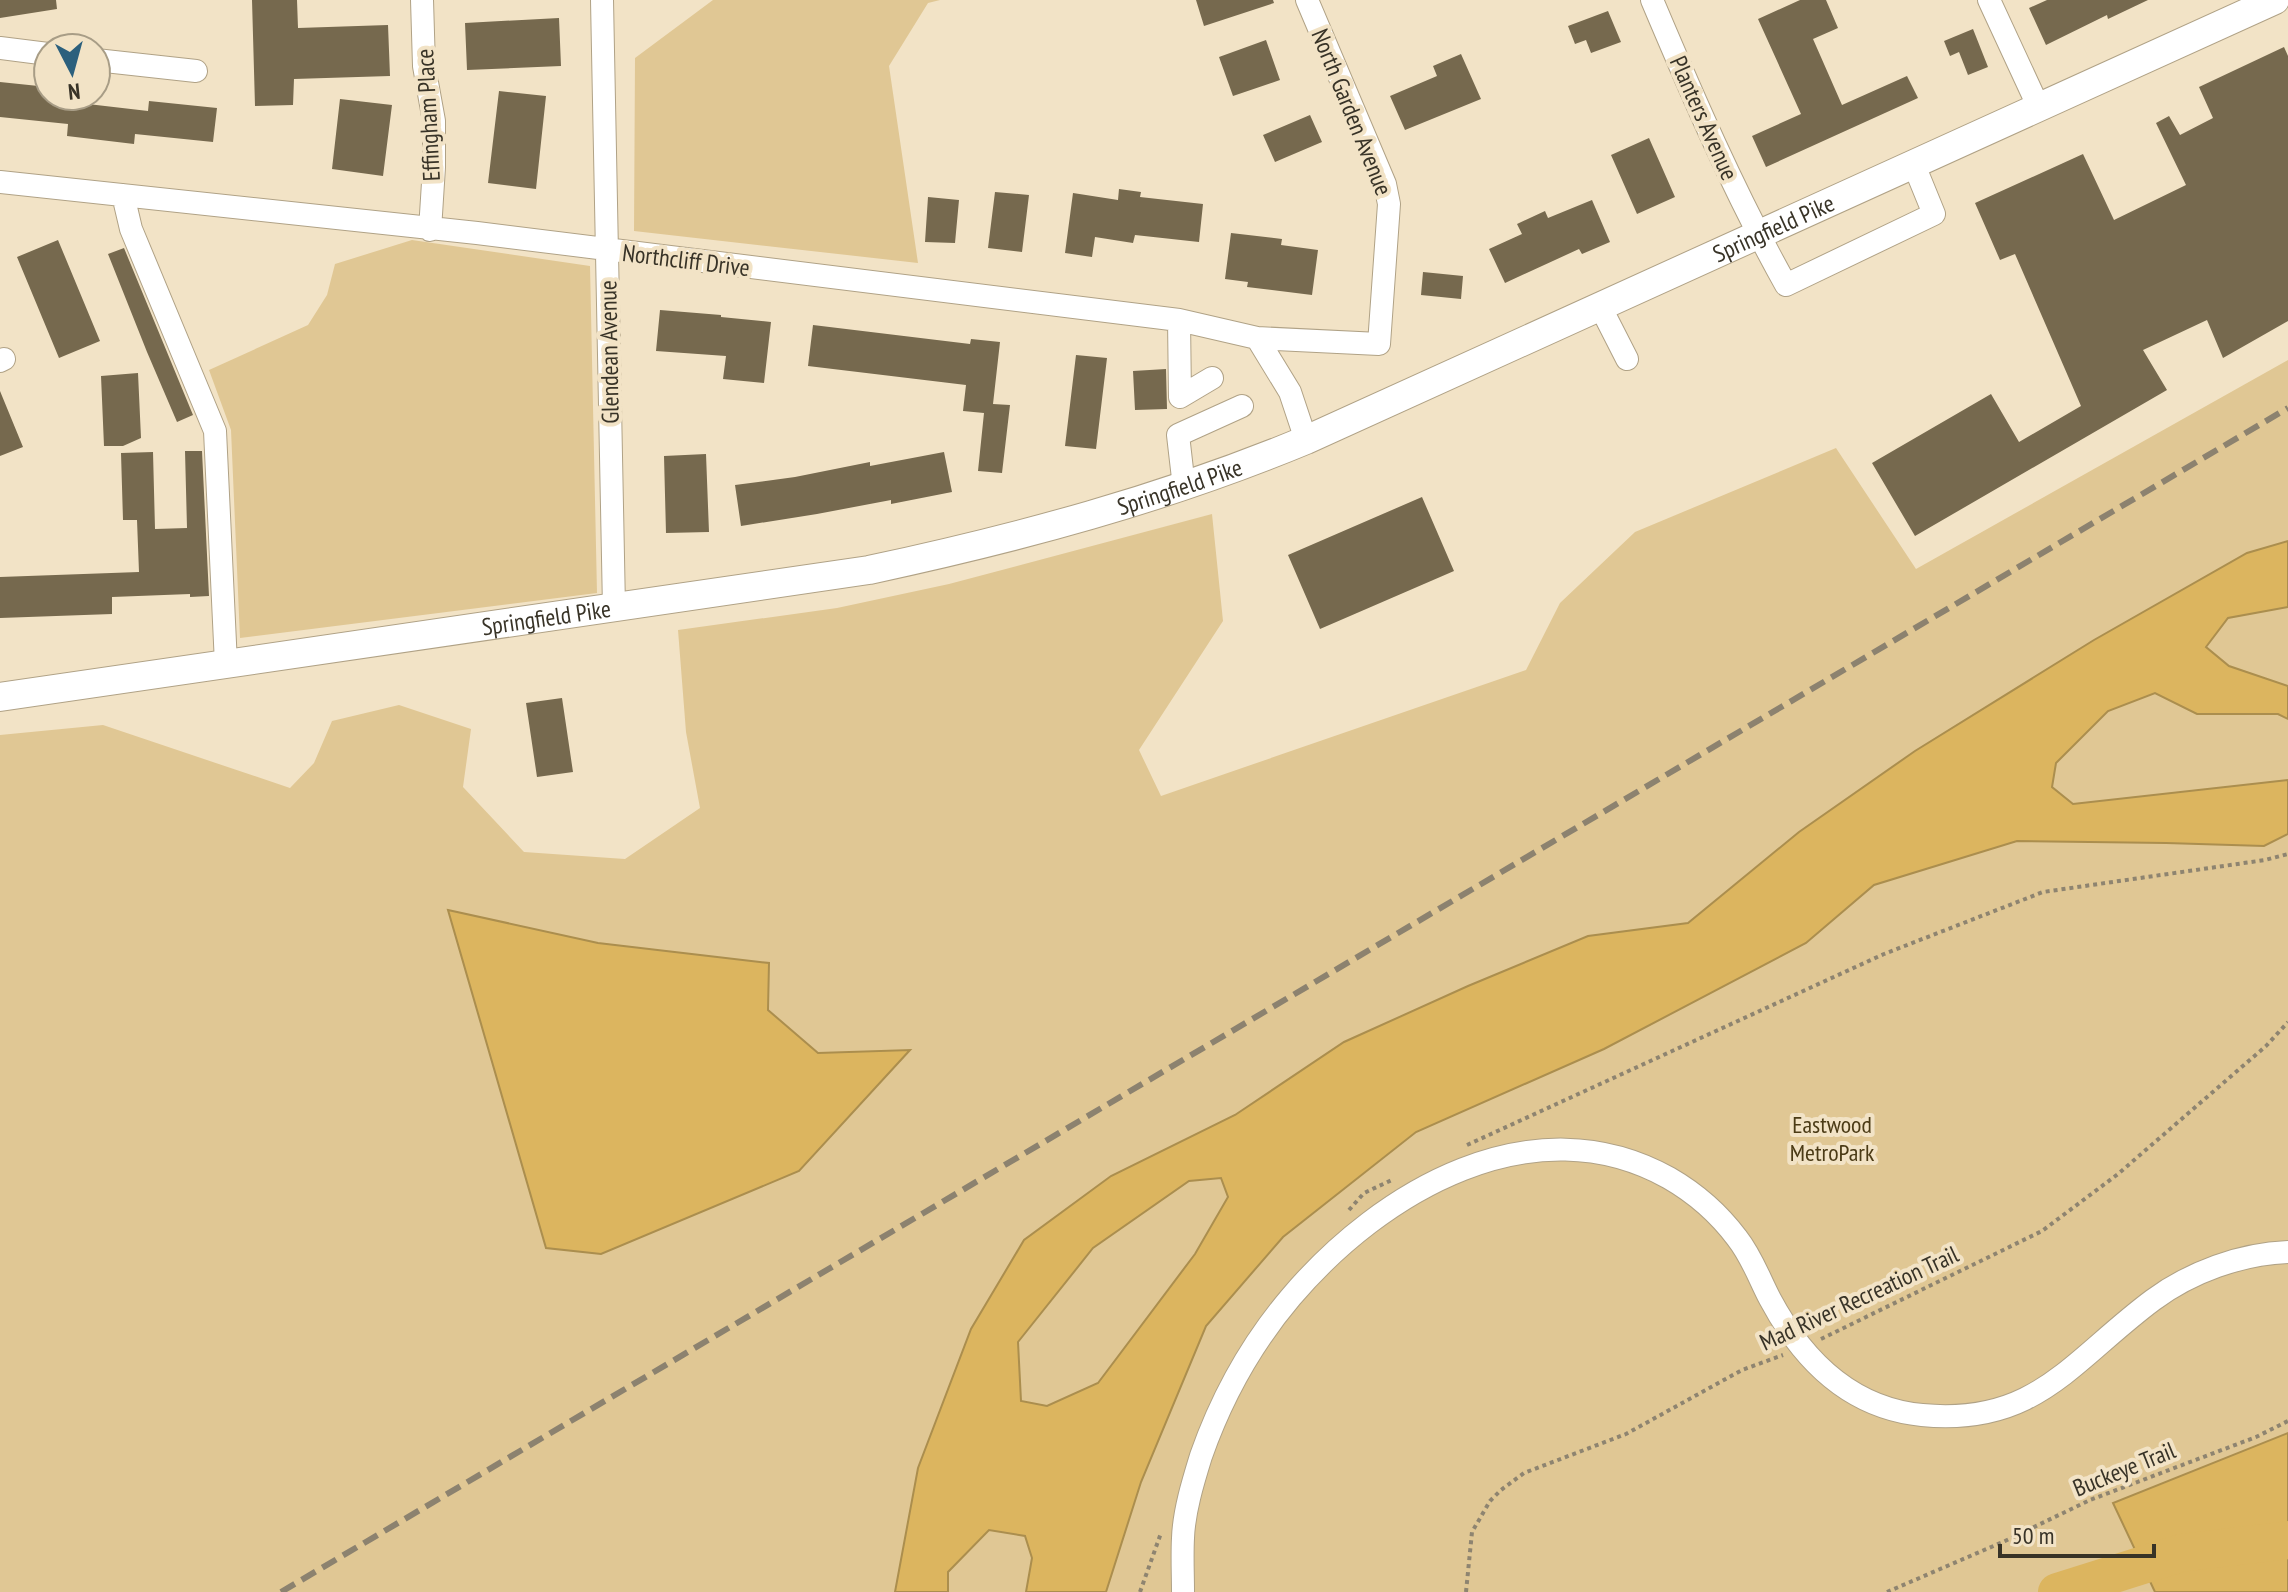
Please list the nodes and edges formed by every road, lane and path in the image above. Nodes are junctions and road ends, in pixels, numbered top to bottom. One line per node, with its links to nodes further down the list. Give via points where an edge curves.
1 (422, 0): 15 (street, Effingham Place, via 424,66 434,121)
2 (602, 0): 17 (street, Glendean Avenue)
3 (1307, 0): 20 (street, North Garden Avenue, via 1385,184 1389,224 1379,344)
4 (1652, 0): 16 (street, Planters Avenue)
5 (1989, 0): 11 (street)
6 (2275, 0): 11 (main road, Springfield Pike)
7 (0, 48): 8 (street)
8 (32, 52)
9 (112, 62): 10 (street)
10 (196, 71)
11 (2039, 108): 12 (main road, Springfield Pike)
12 (1914, 165): 16 (main road, Springfield Pike); 16 (street, Planters Avenue, via 1934,214 1786,285)
13 (0, 182): 14 (street, Northcliff Drive)
14 (123, 195): 15 (street, Northcliff Drive); 29 (street, via 131,229 215,431)
15 (430, 230): 17 (street, Northcliff Drive)
16 (1758, 236): 18 (main road, Springfield Pike)
17 (606, 250): 19 (street, Northcliff Drive); 28 (street, Glendean Avenue)
18 (1601, 308): 21 (street); 26 (main road, Springfield Pike)
19 (1179, 320): 20 (street, Northcliff Drive); 23 (street)
20 (1257, 338): 26 (street, via 1290,392)
21 (1627, 359)
22 (1212, 378): 23 (street)
23 (1180, 397): 25 (street)
24 (1242, 406): 25 (street)
25 (1178, 435): 27 (street)
26 (1306, 440): 27 (main road, Springfield Pike)
27 (1184, 487): 28 (main road, Springfield Pike, via 947,554)
28 (614, 608): 29 (main road, Springfield Pike)
29 (226, 664): 30 (main road, Springfield Pike)
30 (0, 694)
31 (2288, 854): 33 (path, via 2043,892 1884,954)
32 (2288, 1022): 37 (path, Mad River Recreation Trail, via 2118,1174 2042,1231)
33 (1463, 1147)
34 (1406, 1173): 35 (path, via 1364,1193)
35 (1343, 1217)
36 (2288, 1252): 37 (street, via 2237,1260 2178,1284 2034,1396 1975,1415 1916,1415 1889,1408 1840,1384)
37 (1801, 1348): 41 (street, via 1737,1237 1717,1214 1669,1178 1607,1154 1569,1148 1501,1156 1461,1170 1422,1189 1351,1238 1290,1298 1263,1334 1225,1400 1202,1455 1186,1508); 42 (path, Mad River Recreation Trail, via 1742,1370 1626,1434 1524,1473 1490,1501 1472,1532)
38 (2288, 1421): 43 (path, Buckeye Trail, via 2090,1500)
39 (1161, 1534): 40 (path)
40 (1140, 1592)
41 (1183, 1592)
42 (1466, 1592)
43 (1887, 1592)

